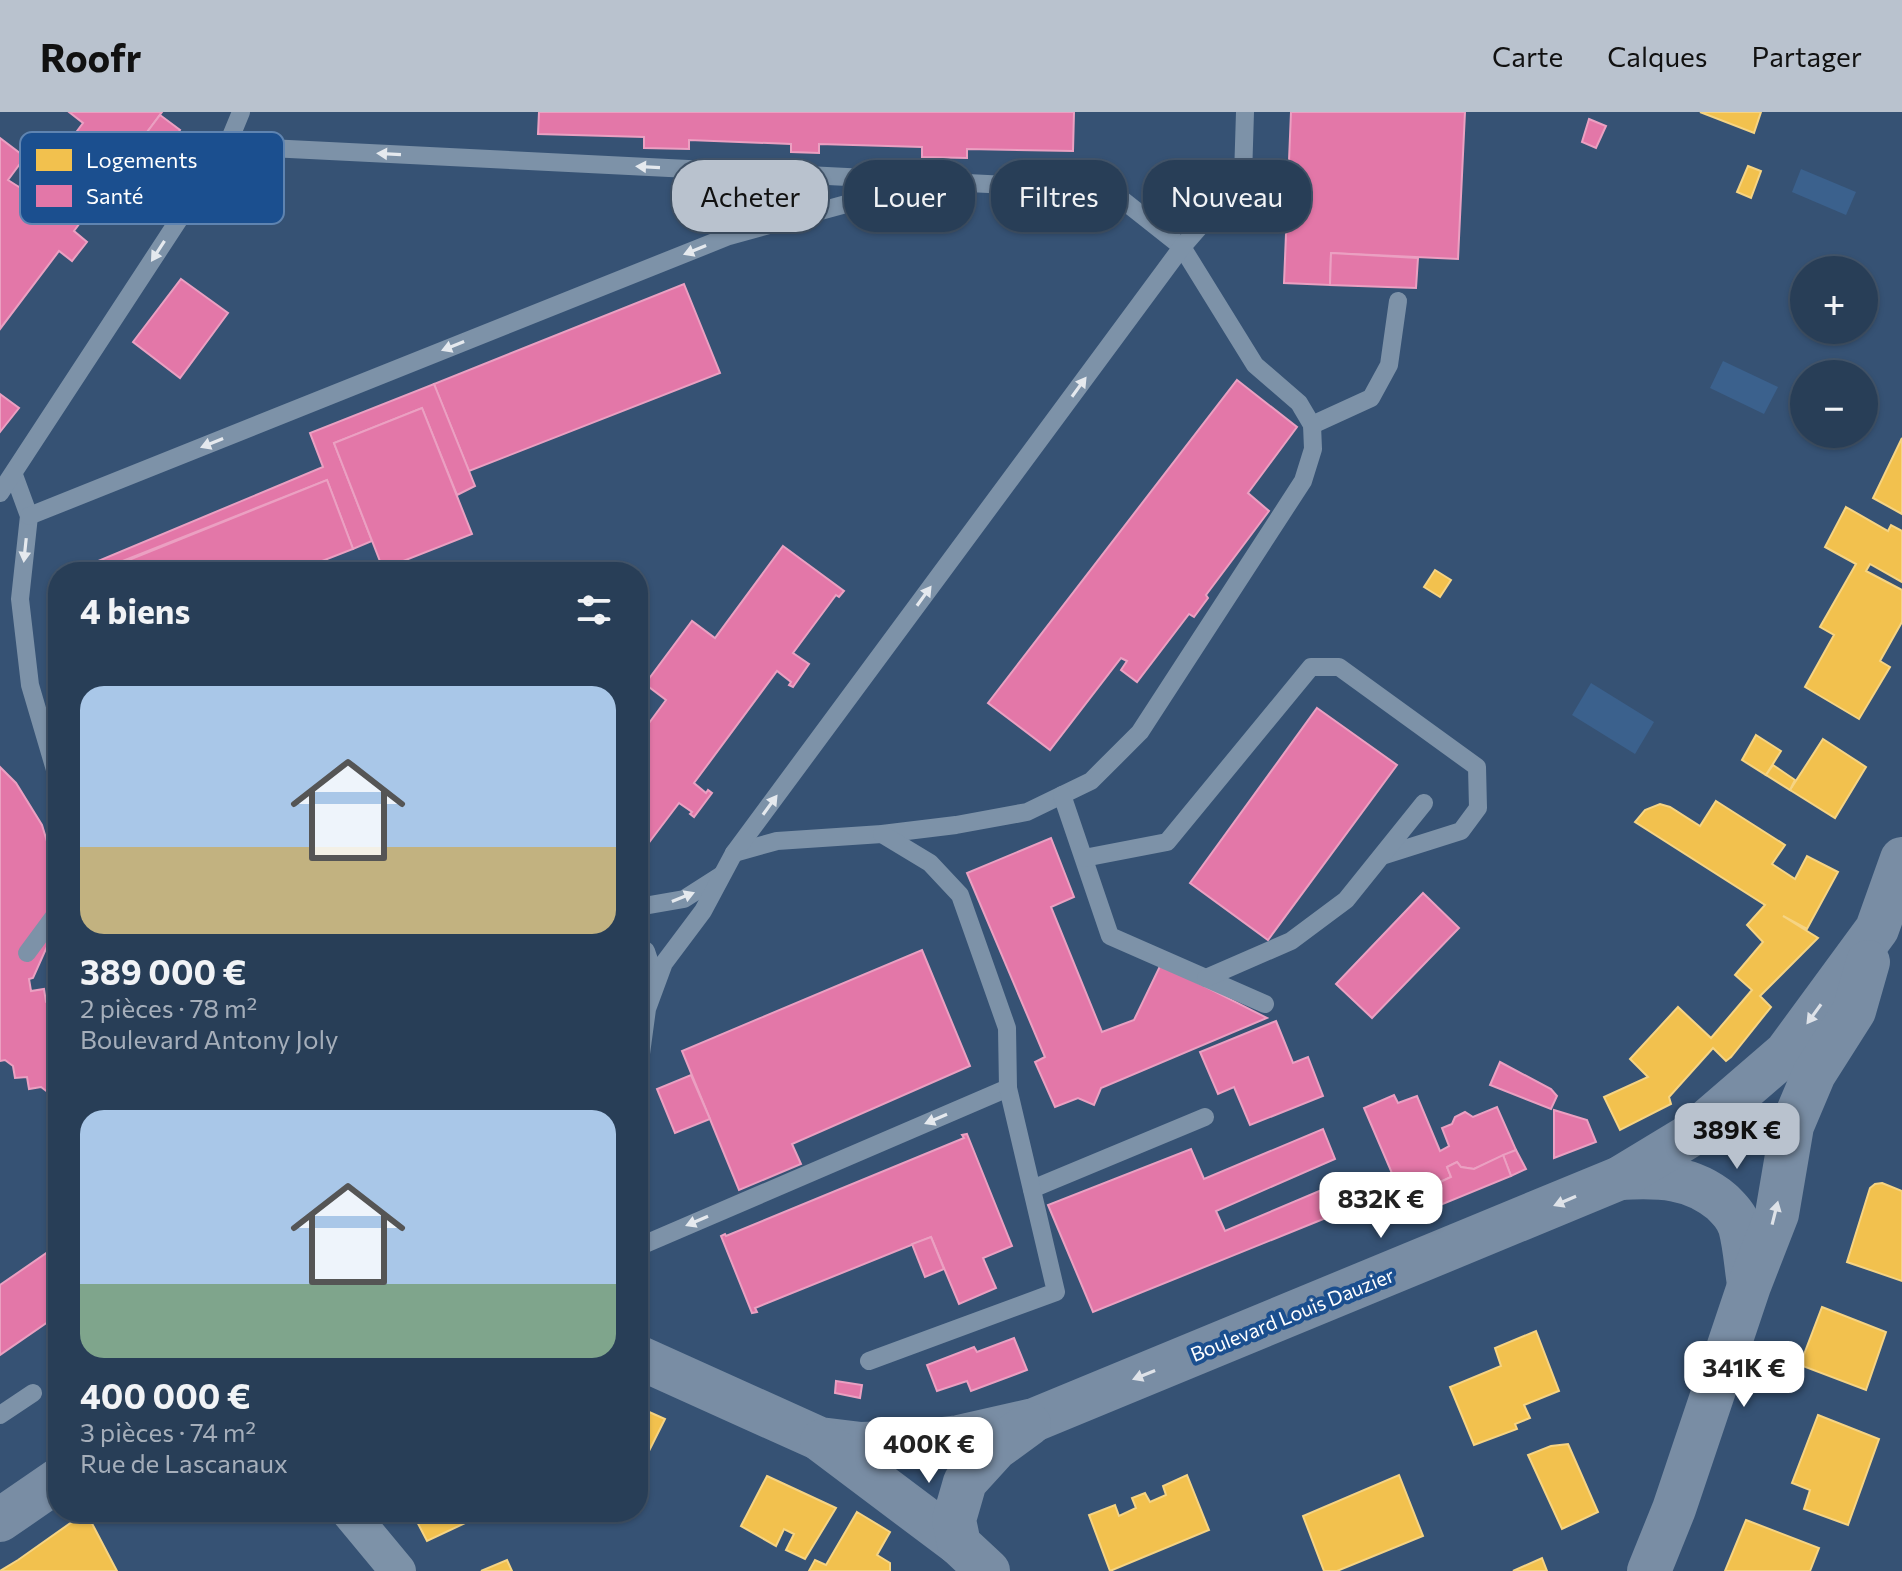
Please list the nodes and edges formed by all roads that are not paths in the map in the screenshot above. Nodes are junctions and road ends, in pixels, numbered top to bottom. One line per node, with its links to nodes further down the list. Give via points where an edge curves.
1 (241, 112): 3 (lane)
2 (1245, 112): 9 (lane, via 1243,177)
3 (233, 132)
4 (284, 149): 5 (lane, one-way to 4)
5 (844, 177)
6 (975, 183): 9 (lane, via 1110,190)
7 (844, 205): 14 (lane, one-way to 14, via 729,236)
8 (177, 224): 12 (lane, one-way to 12)
9 (1182, 247): 11 (lane, via 1255,365 1299,403); 19 (lane, one-way to 9)
10 (1398, 301): 11 (lane, via 1389,365 1371,398)
11 (1312, 425): 16 (lane, via 1313,449 1303,481 1140,732 1091,781)
12 (14, 475): 13 (lane); 14 (lane)
13 (0, 493)
14 (29, 516): 15 (lane, one-way to 15, via 20,599 30,685)
15 (48, 746)
16 (1062, 795): 18 (lane, via 1027,812); 21 (lane)
17 (1424, 803): 20 (lane)
18 (882, 834): 19 (lane, via 777,841); 33 (lane, via 930,863 960,895 1007,1028)
19 (734, 853): 23 (lane)
20 (1382, 856): 21 (lane, via 1461,831 1478,808 1477,767 1339,667 1311,667 1167,842); 29 (lane, via 1346,900 1291,941)
21 (1084, 858): 29 (lane, via 1110,936)
22 (1902, 859): 26 (main road, Boulevard Louis Dauzier)
23 (724, 874): 24 (lane, one-way to 23, via 684,899); 32 (lane, via 664,963)
24 (648, 905)
25 (48, 925): 27 (lane)
26 (1877, 929): 35 (main road, Boulevard Louis Dauzier, one-way to 35, via 1786,1053 1691,1135); 38 (main road, one-way to 26, via 1777,1214 1792,1126 1814,1074 1854,1011)
27 (27, 953)
28 (648, 957): 30 (lane, via 654,975)
29 (1206, 978): 31 (lane)
30 (648, 1004)
31 (1265, 1004)
32 (648, 1006)
33 (1008, 1088): 36 (lane); 37 (lane, one-way to 37)
34 (1205, 1117): 36 (lane)
35 (1620, 1178): 38 (main road, via 1658,1176 1708,1191 1733,1212 1740,1228); 43 (main road, Boulevard Louis Dauzier, one-way to 43)
36 (1032, 1189): 39 (lane, via 1056,1292)
37 (648, 1243)
38 (1749, 1286): 50 (main road)
39 (869, 1361)
40 (648, 1362): 44 (main road, Boulevard Louis Dauzier)
41 (33, 1393): 42 (lane)
42 (0, 1415)
43 (1034, 1420): 44 (main road, Boulevard Louis Dauzier, via 918,1442); 48 (main road, via 996,1448 965,1482 954,1520)
44 (820, 1439): 48 (main road)
45 (48, 1487): 46 (main road)
46 (0, 1520)
47 (357, 1522): 49 (street)
48 (974, 1557)
49 (398, 1571)
50 (1649, 1571)

